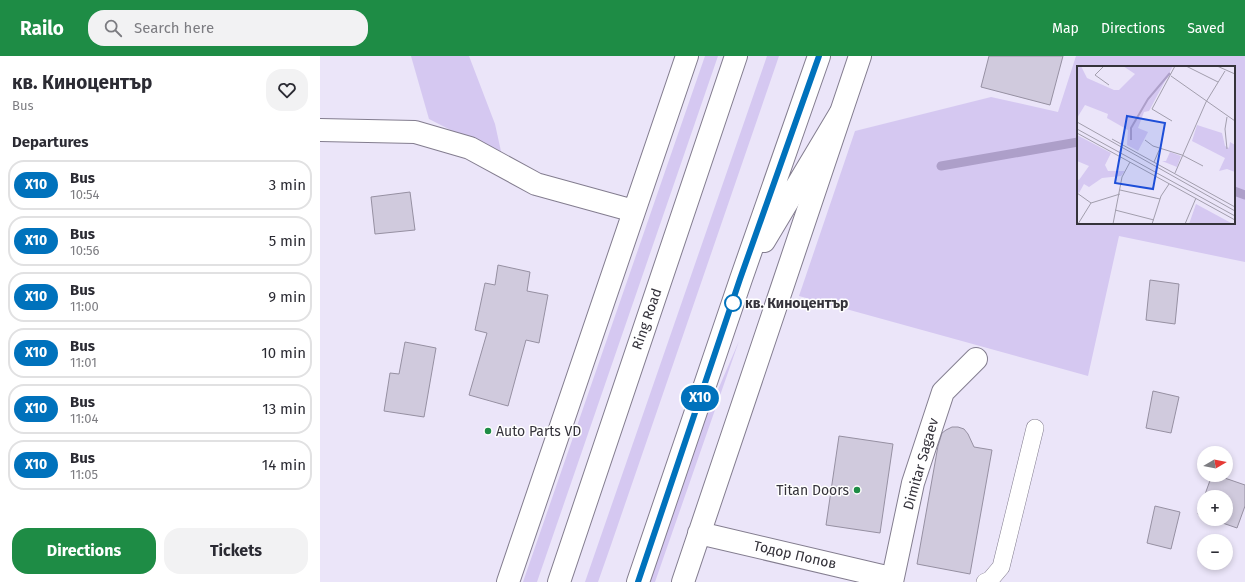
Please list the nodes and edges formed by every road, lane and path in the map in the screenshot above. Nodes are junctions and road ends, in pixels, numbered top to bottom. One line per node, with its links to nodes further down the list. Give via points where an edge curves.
1 (687, 56): 7 (main road)
2 (736, 56): 13 (main road, Ring Road)
3 (819, 56): 8 (main road)
4 (860, 56): 5 (main road)
5 (840, 114): 8 (main road); 11 (main road)
6 (320, 130): 7 (main road, via 415,132 470,148 536,184)
7 (634, 211): 12 (main road)
8 (740, 279): 14 (main road)
9 (976, 359): 16 (main road, Dimitar Sagaev, via 943,392 914,483)
10 (1035, 428): 17 (lane, via 1001,567)
11 (699, 533): 15 (main road); 16 (main road, Тодор Попов, via 882,576)
12 (508, 582)
13 (559, 582)
14 (638, 582)
15 (683, 582)
16 (891, 582)
17 (985, 582)

